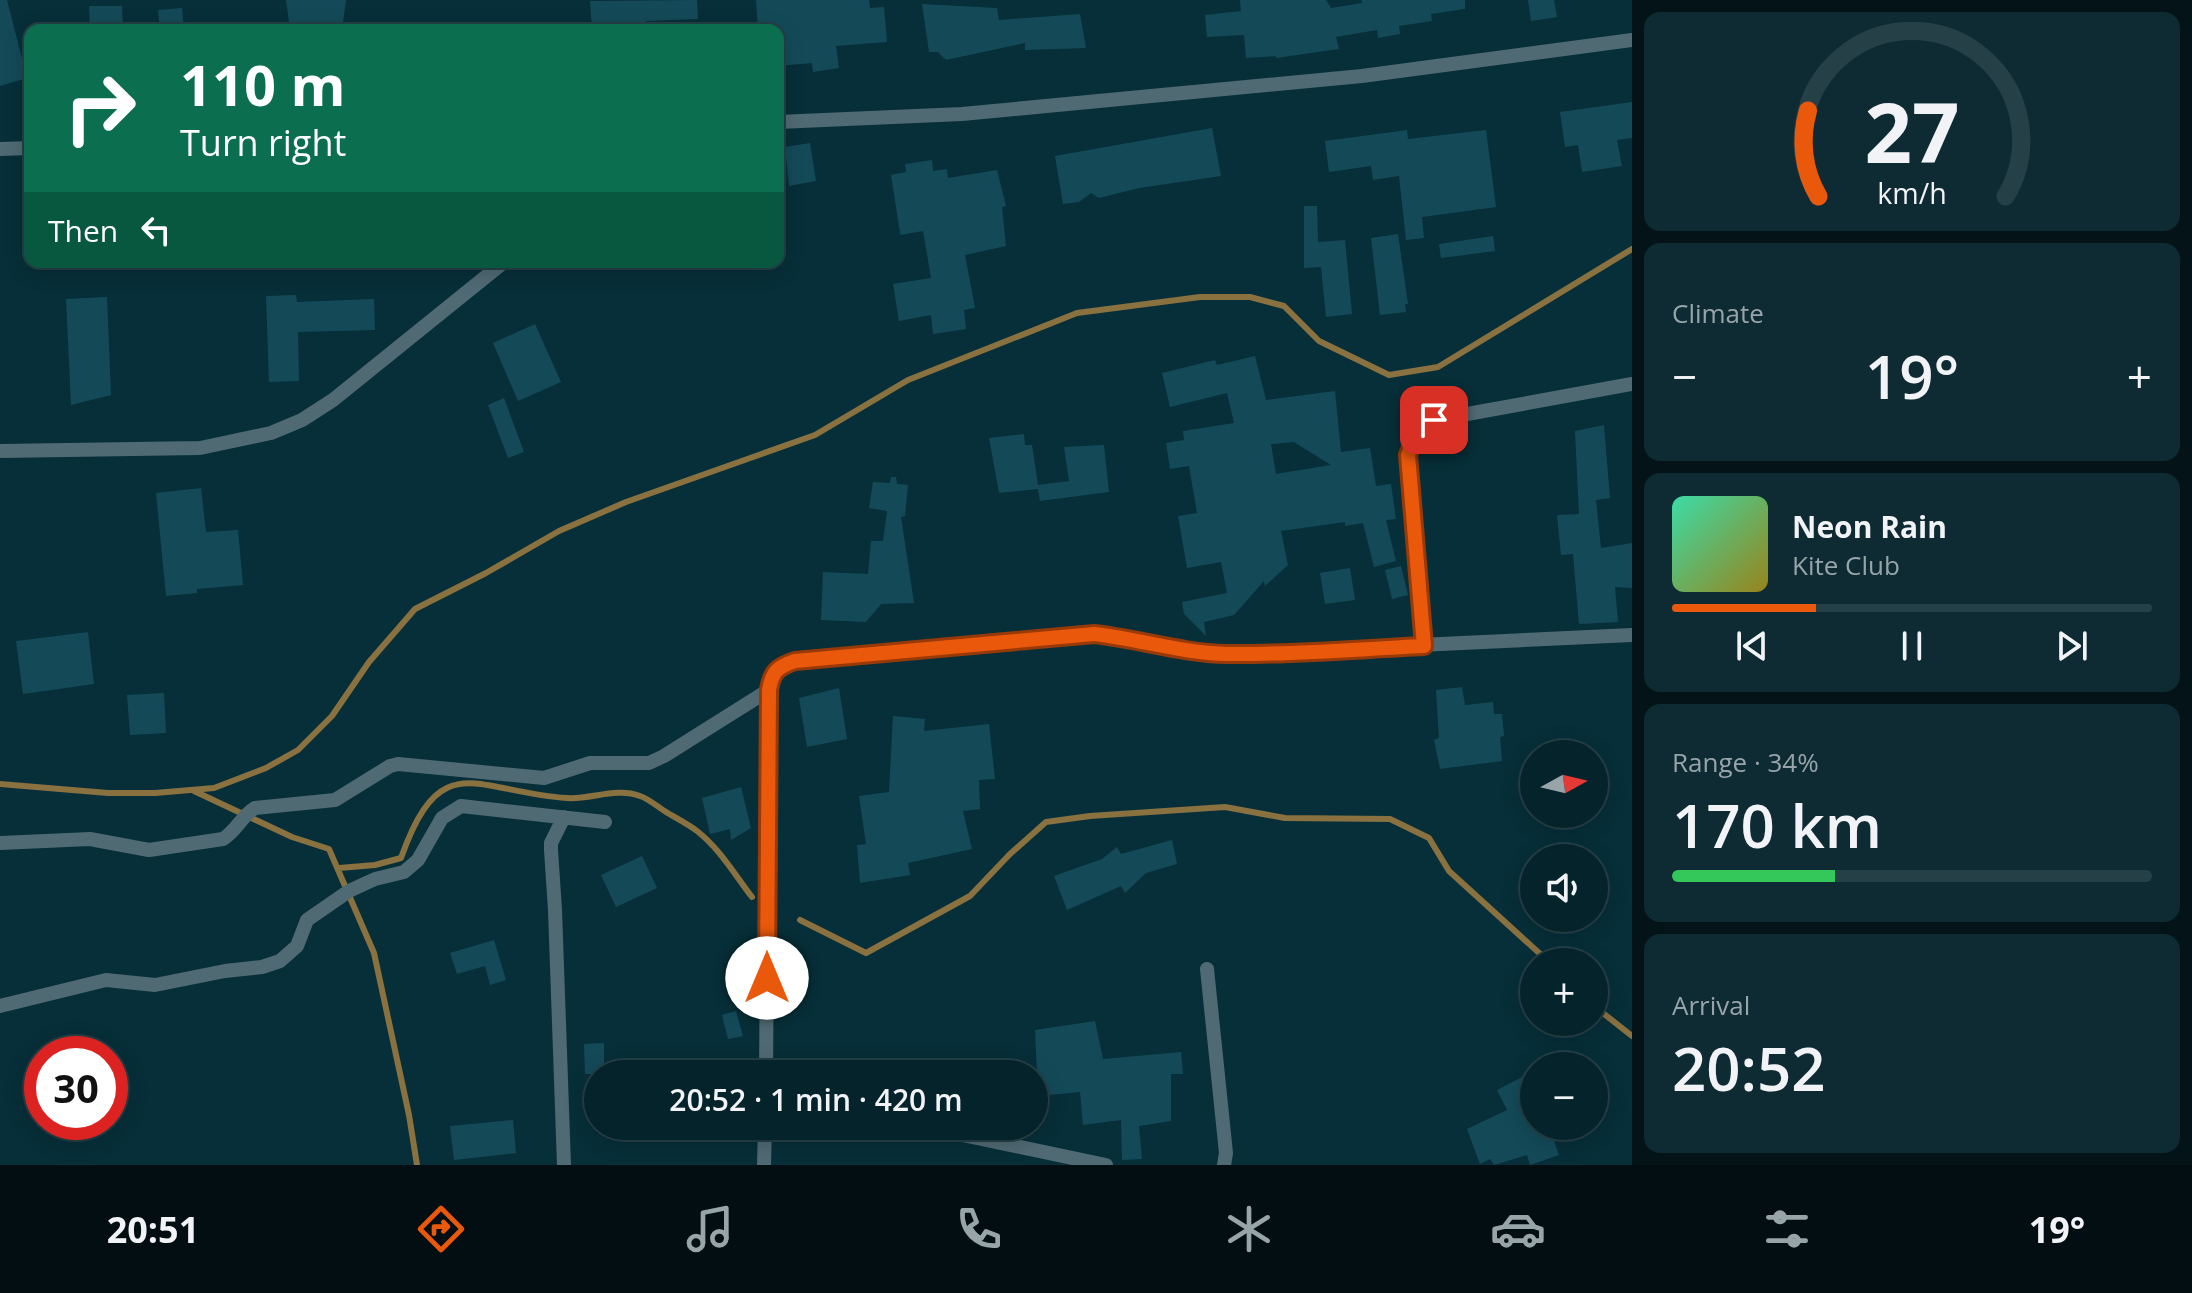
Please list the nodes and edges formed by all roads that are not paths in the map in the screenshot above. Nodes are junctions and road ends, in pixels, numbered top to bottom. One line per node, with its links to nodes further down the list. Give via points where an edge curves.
1 (1632, 40): 2 (street, via 1331,79 962,114)
2 (784, 122)
3 (24, 148): 4 (street)
4 (0, 149)
5 (497, 268): 7 (street, via 333,400 271,433 200,448)
6 (1632, 384): 9 (street, via 1434,420 1416,435 1408,455)
7 (0, 451)
8 (1632, 635): 9 (street)
9 (1424, 646): 10 (street, via 1228,654 1094,634 795,661 772,674)
10 (769, 690): 13 (street, via 649,763 590,763 544,778 398,764 335,800 255,808 223,839 149,850 83,839); 16 (street)
11 (564, 817): 12 (street); 15 (street, via 461,806 442,818 418,860 404,872 349,891 307,920 297,946 280,961 155,985 106,980); 19 (street, via 551,843)
12 (605, 822)
13 (0, 843)
14 (1207, 969): 22 (street)
15 (0, 1006)
16 (766, 1060)
17 (765, 1140): 20 (street)
18 (987, 1140): 21 (street)
19 (564, 1165)
20 (764, 1165)
21 (1106, 1165)
22 (1224, 1165)

